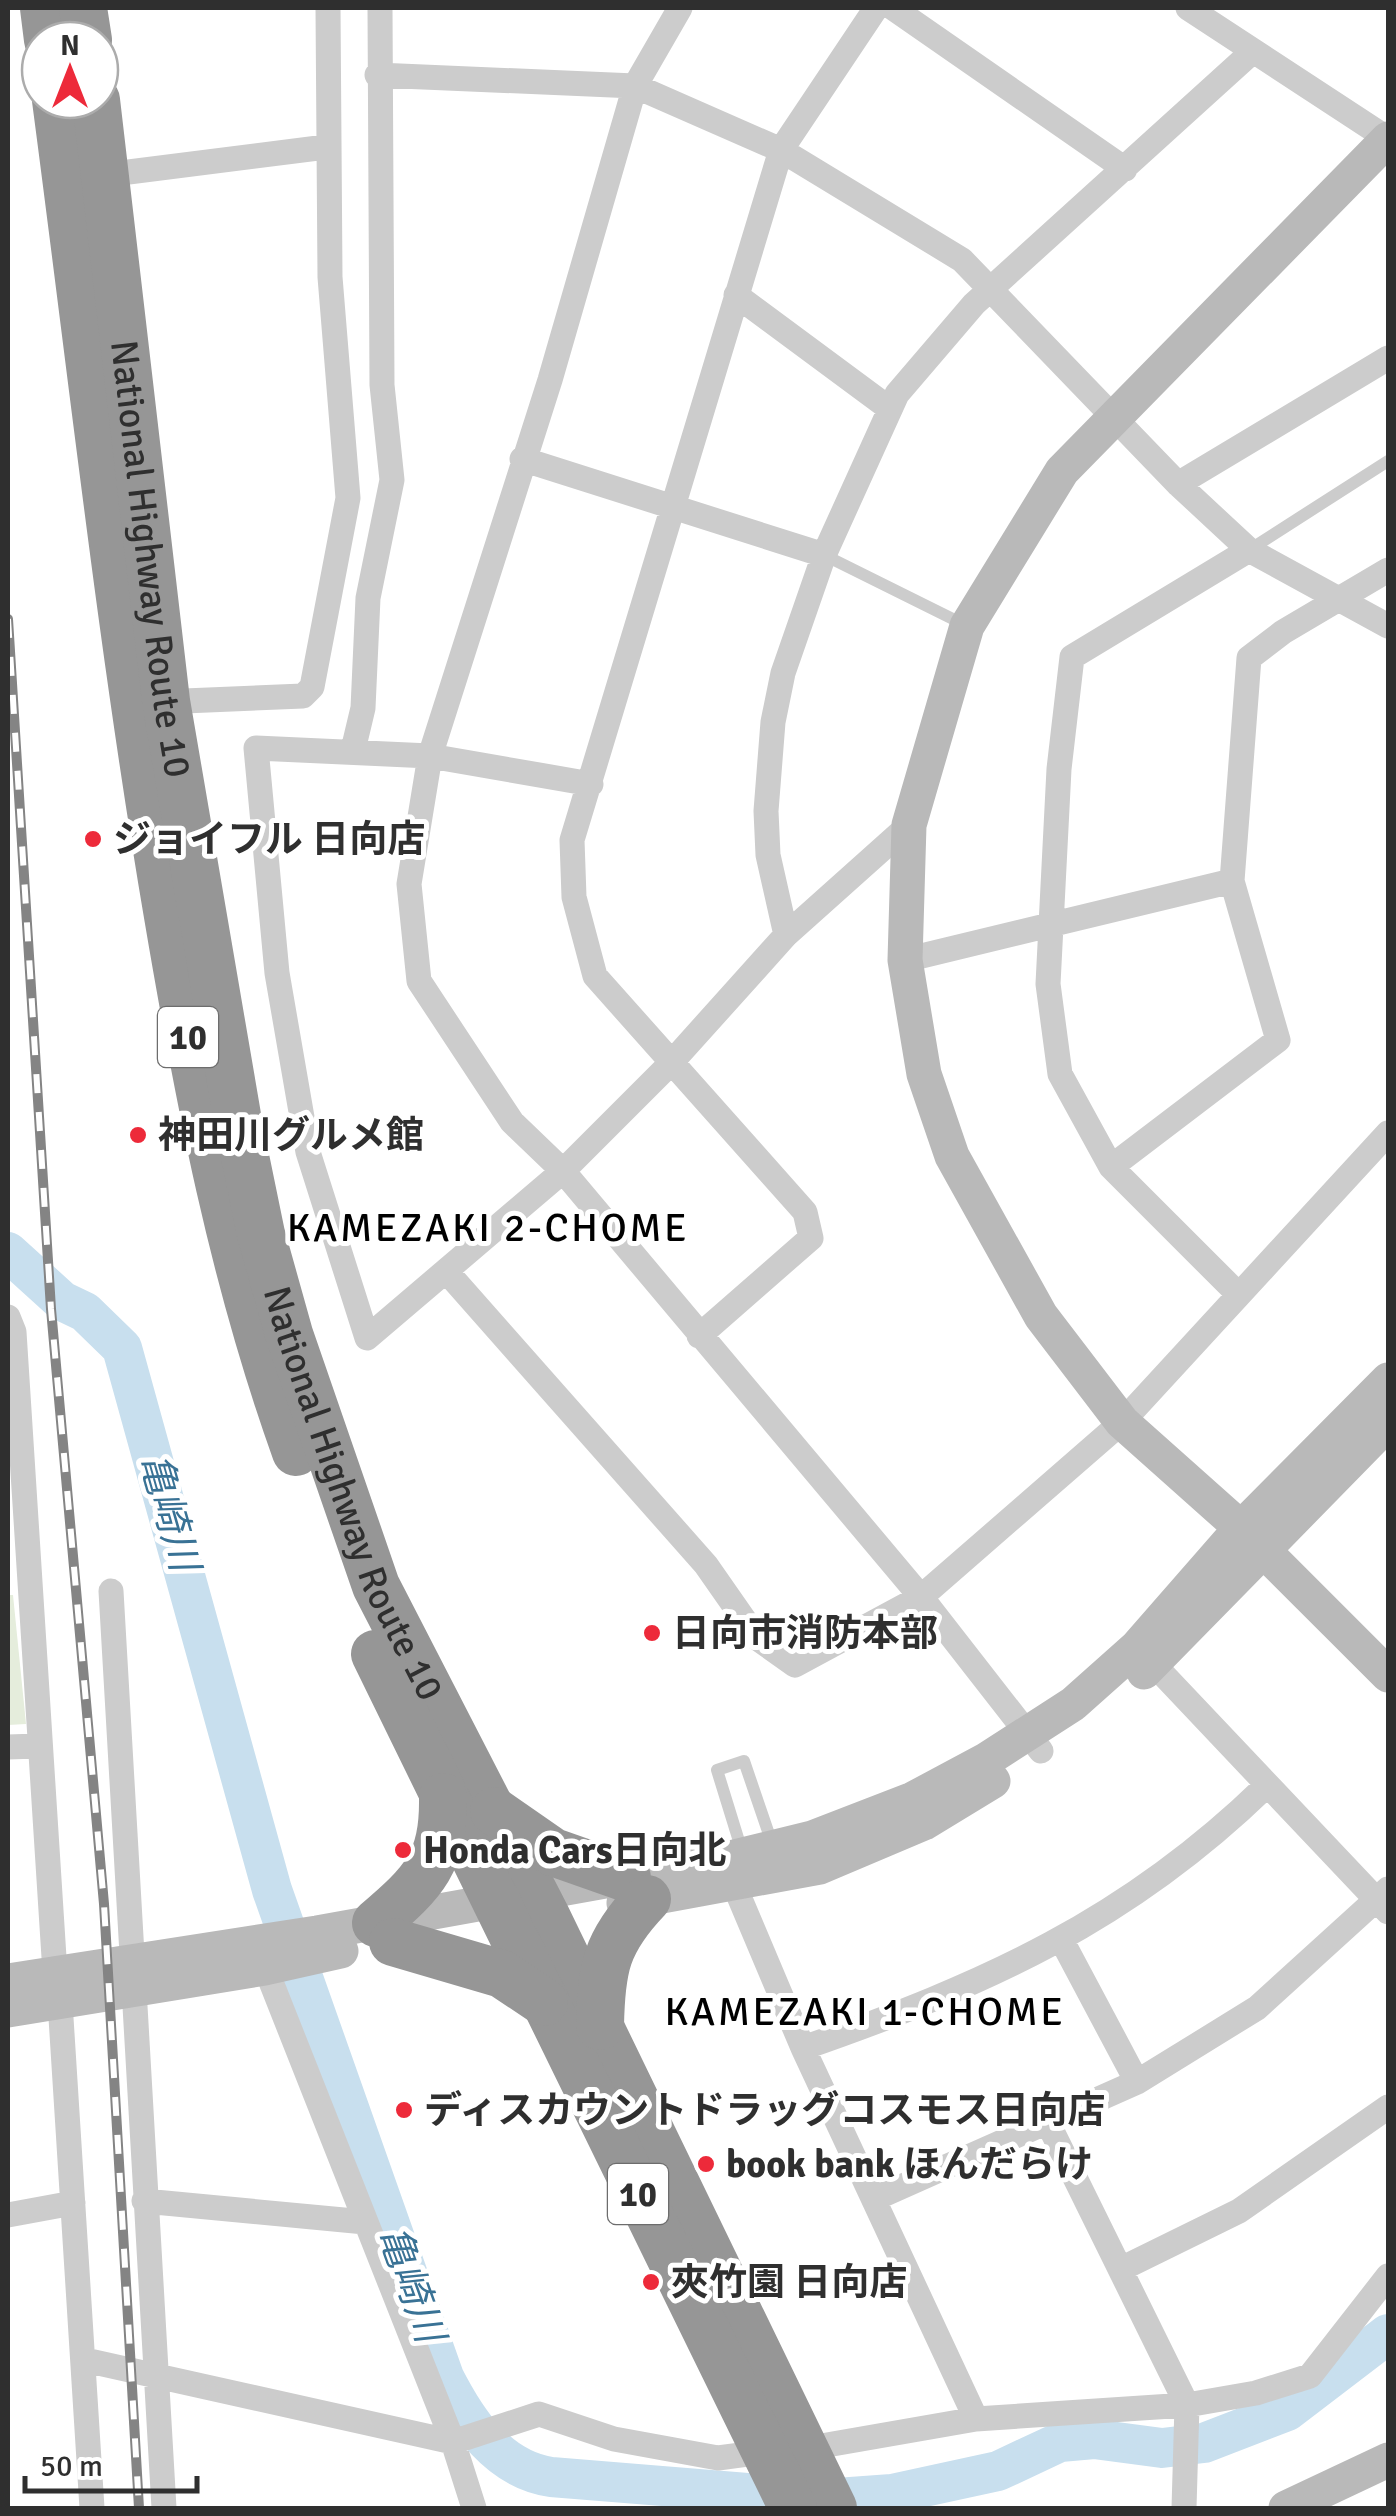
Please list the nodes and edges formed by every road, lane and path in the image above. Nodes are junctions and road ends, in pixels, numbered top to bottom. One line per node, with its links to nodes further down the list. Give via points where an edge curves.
1 (328, 8): 13 (street)
2 (380, 8): 8 (street)
3 (680, 8): 9 (street)
4 (876, 8): 14 (street)
5 (893, 8): 15 (street)
6 (1188, 8): 7 (street)
7 (1252, 52): 12 (street); 15 (street)
8 (378, 75): 9 (street); 33 (street, via 382,385 392,480 368,598 363,708)
9 (635, 86): 14 (street); 22 (street)
10 (64, 120): 16 (highway, National Highway Route 10 / 10)
11 (93, 120): 16 (highway, National Highway Route 10 / 10)
12 (1388, 139): 21 (street)
13 (326, 147): 16 (street); 32 (street, via 348,498 312,688 303,696)
14 (780, 150): 17 (street, via 962,260); 18 (street)
15 (1124, 170): 17 (street)
16 (86, 177): 32 (highway, National Highway Route 10 / 10)
17 (990, 292): 20 (street, via 896,394); 21 (street)
18 (736, 295): 20 (street); 25 (street)
19 (1388, 358): 24 (street)
20 (890, 409): 27 (street)
21 (1116, 416): 24 (street); 30 (street, via 1062,471)
22 (522, 459): 25 (street); 34 (street)
23 (1388, 461): 26 (lane)
24 (1178, 484): 26 (street)
25 (670, 506): 27 (street); 35 (street)
26 (1249, 550): 29 (street); 38 (street, via 1072,656)
27 (824, 555): 30 (lane); 39 (street, via 783,673 768,765 768,856)
28 (1388, 570): 29 (street)
29 (1341, 600): 31 (street); 37 (street, via 1249,658)
30 (967, 626): 36 (street)
31 (1388, 626)
32 (149, 704): 62 (highway, National Highway Route 10 / 10, via 208,1140 258,1348 348,1600)
33 (352, 750): 34 (street); 45 (street, via 256,748 277,974 308,1152 367,1338)
34 (430, 756): 35 (street); 44 (street, via 410,884 419,981 512,1122)
35 (591, 784): 41 (street, via 572,840 582,939 595,976)
36 (909, 825): 39 (street); 40 (street)
37 (1232, 880): 38 (street); 43 (street, via 1278,1040)
38 (1051, 921): 40 (street); 43 (street, via 1048,984 1060,1074)
39 (786, 936): 41 (street)
40 (905, 960): 50 (street, via 924,1074 952,1156 1041,1316)
41 (672, 1063): 44 (street); 48 (street, via 805,1212 811,1238)
42 (1388, 1133): 46 (street)
43 (1111, 1167): 46 (street)
44 (563, 1171): 45 (street); 48 (street)
45 (446, 1272): 55 (street, via 706,1566 757,1638 796,1665)
46 (1238, 1294): 50 (street)
47 (8, 1318): 53 (street, via 14,1332)
48 (699, 1336): 55 (street)
49 (1388, 1380): 51 (street)
50 (1122, 1422): 52 (street); 55 (street)
51 (1378, 1427): 52 (street)
52 (1252, 1539): 56 (street); 57 (street)
53 (18, 1570): 59 (street)
54 (111, 1591): 70 (street)
55 (922, 1598): 58 (street)
56 (1145, 1655): 58 (street, via 1073,1704); 61 (street)
57 (1388, 1675)
58 (1035, 1741): 63 (street)
59 (38, 1746): 60 (street); 72 (street)
60 (8, 1747)
61 (1268, 1785): 65 (street); 68 (street, via 1186,1858)
62 (465, 1801): 64 (highway, via 554,1852); 66 (highway, National Highway Route 10 / 10); 67 (highway, via 434,1863)
63 (752, 1867): 63 (lane, via 717,1770 744,1761); 64 (street); 76 (street)
64 (638, 1889): 66 (street); 75 (highway, via 608,1948)
65 (1385, 1900): 77 (street, via 1258,2008)
66 (520, 1909): 67 (street); 73 (highway, National Highway Route 10 / 10); 75 (highway, National Highway Route 10 / 10)
67 (385, 1933): 69 (street); 73 (highway, via 502,1974)
68 (1061, 1940): 76 (street, via 1000,1973); 77 (street)
69 (261, 1956): 70 (street); 84 (street)
70 (130, 1977): 72 (street); 81 (street)
71 (8, 1981): 72 (street)
72 (58, 1988): 74 (street); 82 (street)
73 (544, 2002): 92 (highway, National Highway Route 10 / 10)
74 (8, 2010)
75 (600, 2026): 92 (highway, National Highway Route 10 / 10)
76 (803, 2048): 80 (street)
77 (1137, 2082): 79 (street)
78 (1388, 2107): 85 (street, via 1239,2211)
79 (1049, 2124): 80 (street); 85 (street)
80 (876, 2198): 90 (street)
81 (144, 2201): 84 (street); 88 (street)
82 (74, 2203): 83 (street); 87 (street)
83 (8, 2215)
84 (365, 2222): 91 (street)
85 (1121, 2269): 89 (street)
86 (1388, 2276): 89 (street, via 1310,2376 1256,2394)
87 (86, 2360): 88 (street); 94 (street)
88 (154, 2378): 91 (street); 95 (street)
89 (1187, 2405): 90 (street); 99 (street)
90 (976, 2420): 92 (street)
91 (453, 2442): 92 (street, via 539,2414 614,2439 718,2458); 96 (street)
92 (787, 2455): 97 (highway, National Highway Route 10 / 10); 98 (highway, National Highway Route 10 / 10)
93 (1388, 2460): 100 (street)
94 (92, 2508)
95 (164, 2508)
96 (474, 2508)
97 (793, 2508)
98 (834, 2508)
99 (1184, 2508)
100 (1286, 2508)

